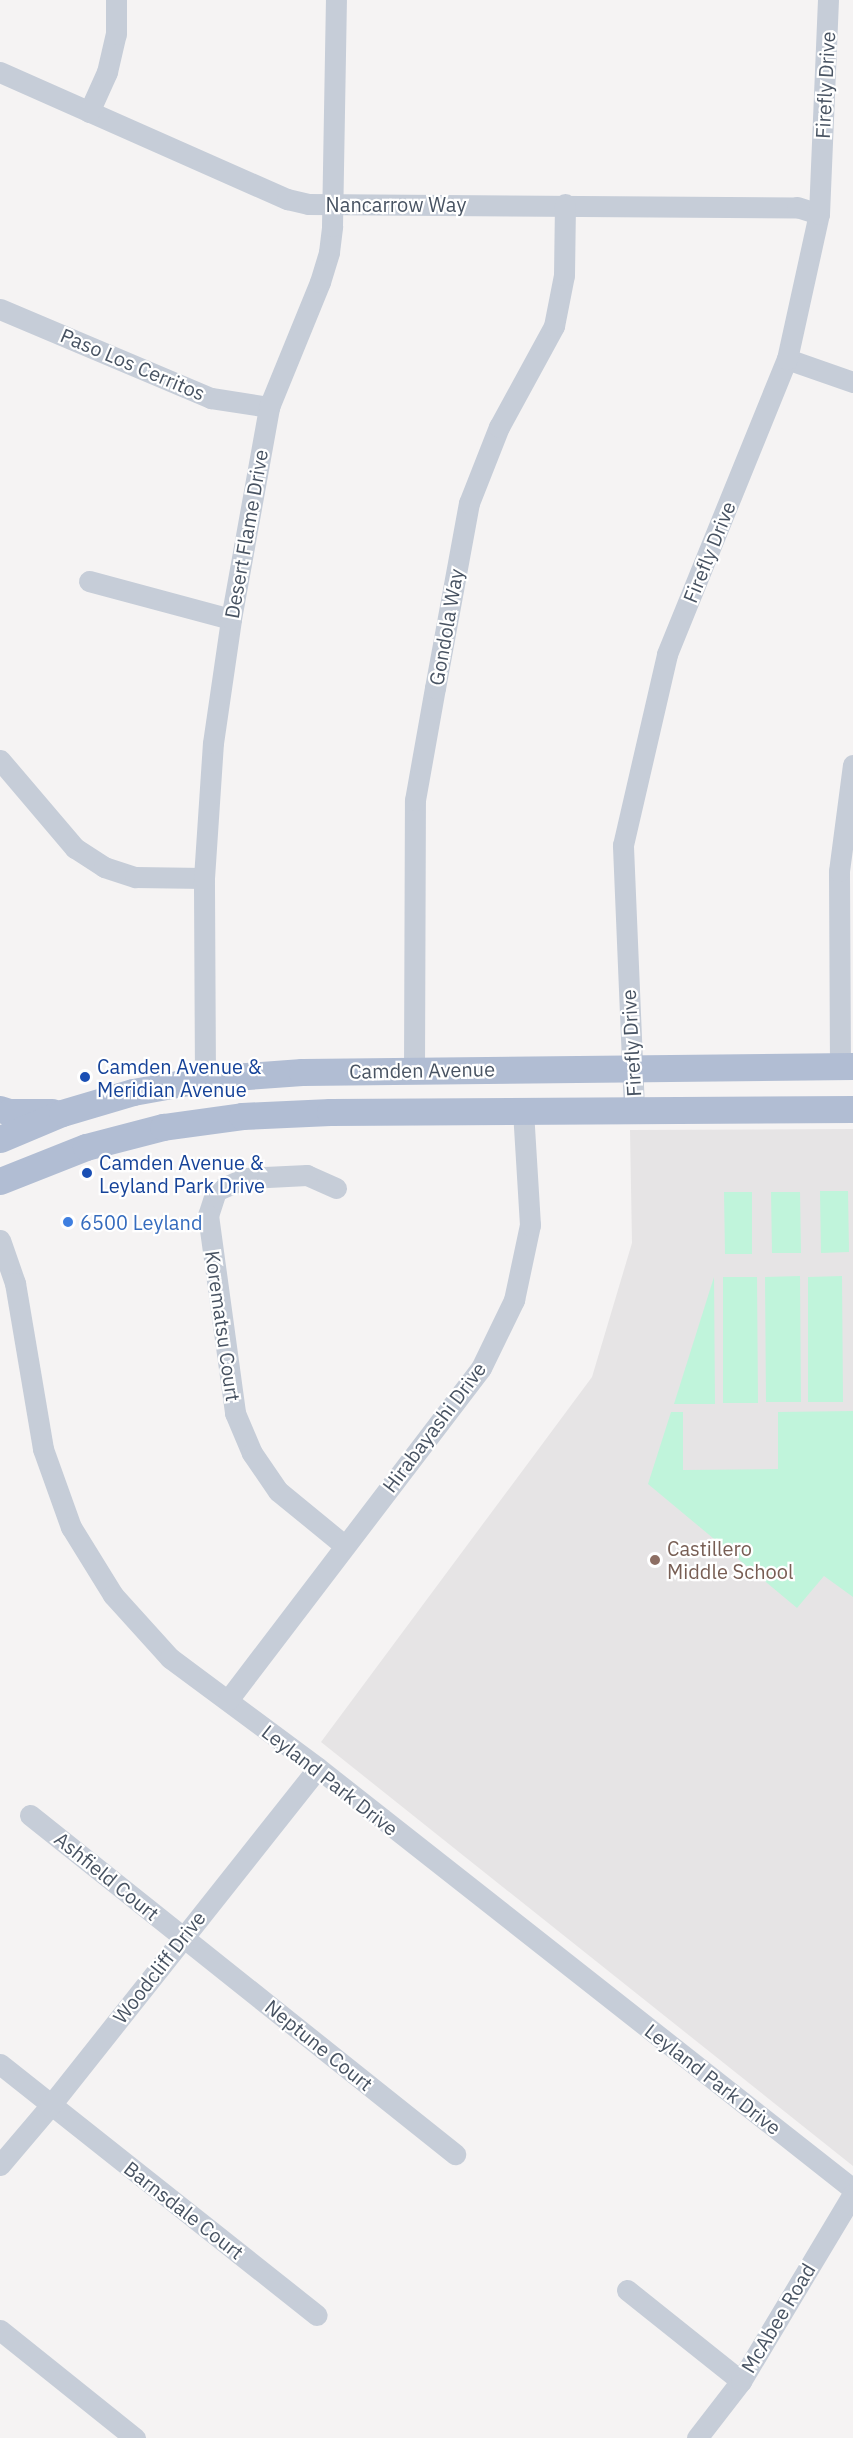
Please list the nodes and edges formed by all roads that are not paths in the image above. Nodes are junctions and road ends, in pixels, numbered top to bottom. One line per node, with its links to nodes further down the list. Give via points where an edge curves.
1 (116, 0): 5 (street, via 116,34 107,72)
2 (336, 0): 6 (street, Desert Flame Drive)
3 (828, 0): 8 (street, Firefly Drive)
4 (0, 72): 5 (street, Nancarrow Way)
5 (89, 112): 6 (street, Nancarrow Way, via 287,199)
6 (332, 204): 7 (street, Nancarrow Way); 12 (street, Desert Flame Drive, via 329,252 320,282)
7 (565, 204): 8 (street, Nancarrow Way, via 796,207); 20 (street, Gondola Way, via 564,275 554,326 499,427 469,503 415,800)
8 (819, 214): 10 (street, Firefly Drive)
9 (0, 309): 12 (street, Paso Los Cerritos, via 211,398)
10 (787, 358): 11 (street); 19 (street, Firefly Drive, via 667,654 623,845)
11 (853, 382)
12 (269, 407): 14 (street, Desert Flame Drive)
13 (89, 581): 14 (street)
14 (231, 619): 17 (street, Desert Flame Drive, via 213,743)
15 (0, 760): 17 (street, via 75,848 104,867 135,877)
16 (853, 765): 18 (street, via 839,871)
17 (204, 878): 21 (street, Desert Flame Drive)
18 (846, 1066): 19 (main road, Camden Avenue)
19 (631, 1069): 20 (main road, Camden Avenue); 23 (street, Firefly Drive)
20 (414, 1070): 21 (main road, Camden Avenue, via 302,1071)
21 (205, 1079): 26 (main road, Camden Avenue, via 133,1092)
22 (0, 1109): 26 (main road)
23 (634, 1109): 24 (main road, Camden Avenue); 25 (main road, Camden Avenue)
24 (853, 1109)
25 (523, 1112): 28 (main road, Camden Avenue, via 242,1116 163,1127 86,1147); 31 (street, Hirabayashi Drive, via 530,1225 514,1300 481,1368)
26 (62, 1113): 27 (main road, Camden Avenue)
27 (0, 1139)
28 (0, 1181)
29 (336, 1188): 31 (street, Korematsu Court, via 307,1175 245,1178 216,1191 208,1215 235,1413 252,1453 278,1491)
30 (0, 1240): 32 (street, Leyland Park Drive, via 15,1283 43,1449 71,1527 112,1595 141,1627 170,1658)
31 (344, 1545): 32 (street, Hirabayashi Drive)
32 (228, 1700): 33 (street, Leyland Park Drive)
33 (318, 1768): 35 (street, Woodcliff Drive); 40 (street, Leyland Park Drive)
34 (30, 1815): 35 (street, Ashfield Court)
35 (183, 1937): 37 (street, Woodcliff Drive); 38 (street, Neptune Court)
36 (0, 2064): 37 (street, Barnsdale Court)
37 (50, 2106): 39 (street, Woodcliff Drive); 43 (street, Barnsdale Court)
38 (454, 2154)
39 (0, 2165)
40 (853, 2188)
41 (853, 2194): 45 (street, McAbee Road)
42 (627, 2290): 45 (street)
43 (317, 2315)
44 (0, 2330): 46 (street)
45 (741, 2381): 47 (street, McAbee Road)
46 (135, 2438)
47 (698, 2438)

